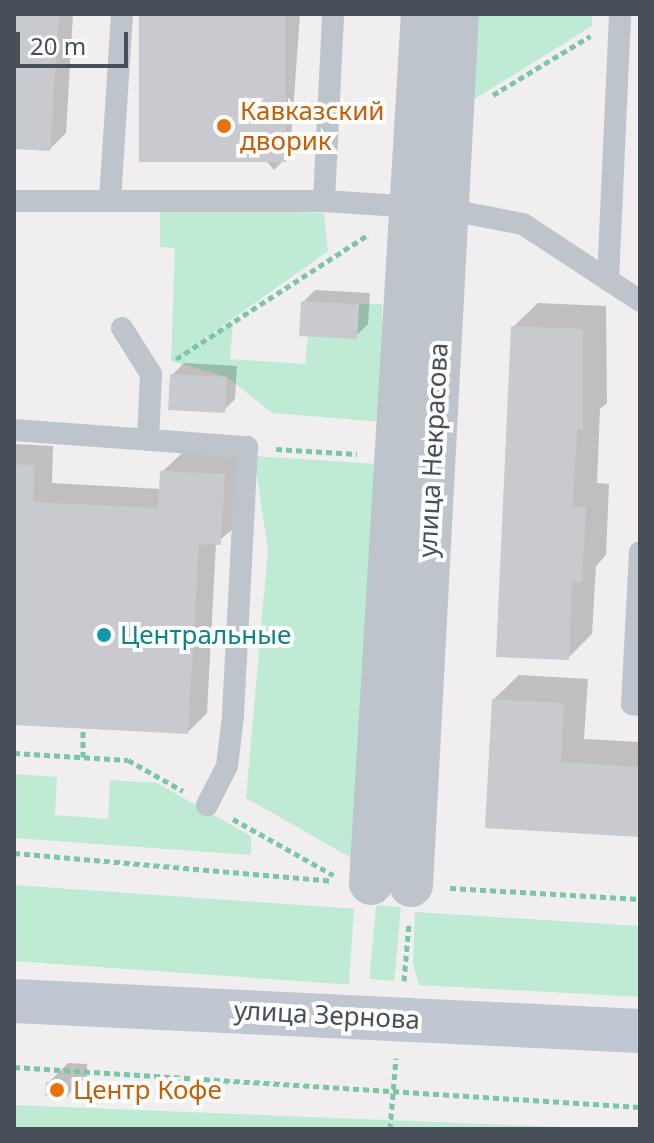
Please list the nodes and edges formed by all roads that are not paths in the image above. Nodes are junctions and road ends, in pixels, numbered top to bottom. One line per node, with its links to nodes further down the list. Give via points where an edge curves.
1 (122, 14): 6 (lane)
2 (333, 14): 8 (lane)
3 (423, 14): 9 (street, улица Некрасова)
4 (457, 14): 9 (street, улица Некрасова, via 451,120)
5 (620, 16): 10 (lane)
6 (110, 200): 7 (lane); 8 (lane)
7 (14, 201)
8 (324, 201): 9 (lane)
9 (429, 208): 9 (street, улица Некрасова, via 391,884 396,456); 10 (lane, via 523,224)
10 (608, 280): 11 (lane)
11 (640, 301)
12 (122, 328): 14 (lane, via 151,374)
13 (14, 430): 14 (lane)
14 (148, 440): 17 (lane, via 247,447 233,716 227,766)
15 (640, 552): 16 (lane, via 632,704)
16 (640, 705)
17 (207, 805)
18 (14, 1001): 19 (main road, улица Зернова)
19 (640, 1031)

